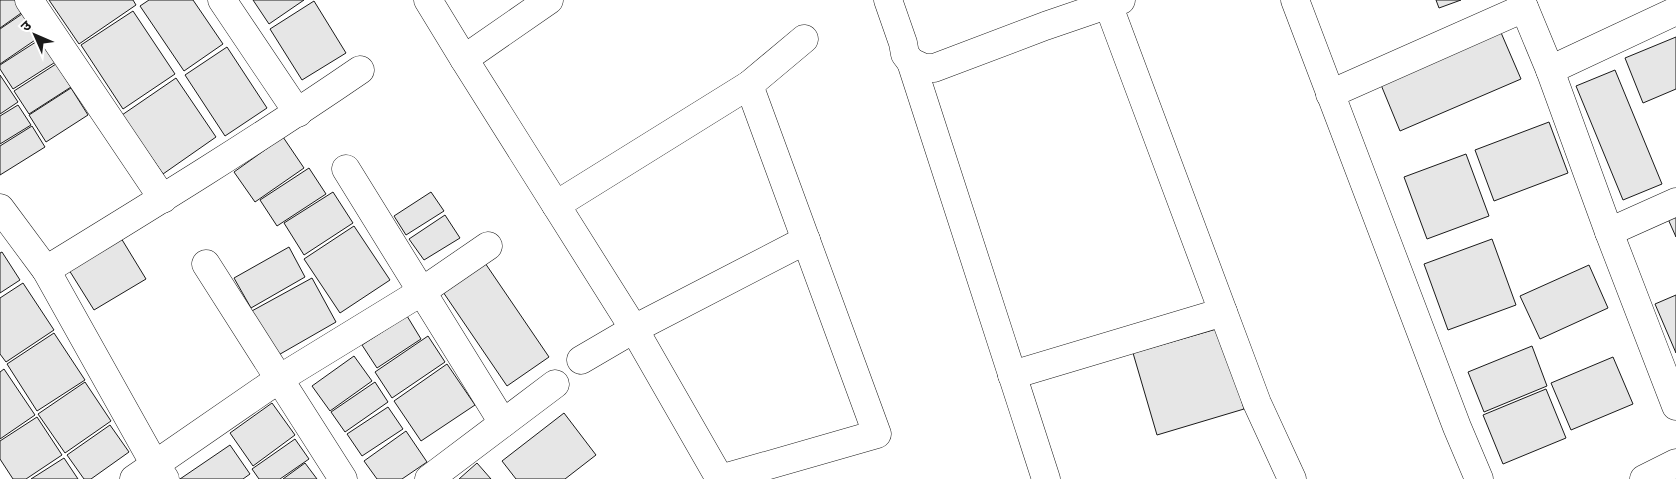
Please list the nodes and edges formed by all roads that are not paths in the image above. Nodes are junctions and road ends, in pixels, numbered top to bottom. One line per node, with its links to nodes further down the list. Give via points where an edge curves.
1 (29, 0): 19 (street)
2 (222, 0): 17 (street)
3 (428, 0): 11 (street)
4 (549, 0): 11 (street)
5 (888, 0): 12 (street, via 905,54)
6 (1295, 0): 16 (street)
7 (1104, 3): 12 (street, via 934,68 924,68); 29 (street)
8 (1522, 4): 14 (street); 16 (street)
9 (1676, 12): 14 (street)
10 (804, 39): 15 (street)
11 (464, 59): 21 (street)
12 (911, 62): 32 (street)
13 (360, 70): 17 (street)
14 (1550, 70): 23 (street)
15 (749, 85): 21 (street); 24 (street)
16 (1330, 94): 44 (street)
17 (298, 113): 19 (street)
18 (346, 169): 28 (street)
19 (163, 199): 27 (street)
20 (1676, 202): 23 (street)
21 (556, 205): 30 (street)
22 (0, 208): 27 (street)
23 (1609, 232): 35 (street)
24 (806, 240): 30 (street); 41 (street, via 877,434)
25 (488, 246): 28 (street)
26 (206, 264): 33 (street)
27 (46, 270): 38 (street)
28 (421, 292): 33 (street); 36 (street)
29 (1223, 312): 32 (street); 43 (street, via 1257,403)
30 (634, 329): 31 (street); 41 (street)
31 (581, 360)
32 (1012, 374): 42 (street)
33 (280, 379): 38 (street); 39 (street)
34 (555, 384): 36 (street)
35 (1676, 406)
36 (503, 423): 40 (street)
37 (1676, 463): 45 (street)
38 (151, 474)
39 (343, 479)
40 (429, 479)
41 (720, 479)
42 (1046, 479)
43 (1292, 479)
44 (1479, 479)
45 (1644, 479)

